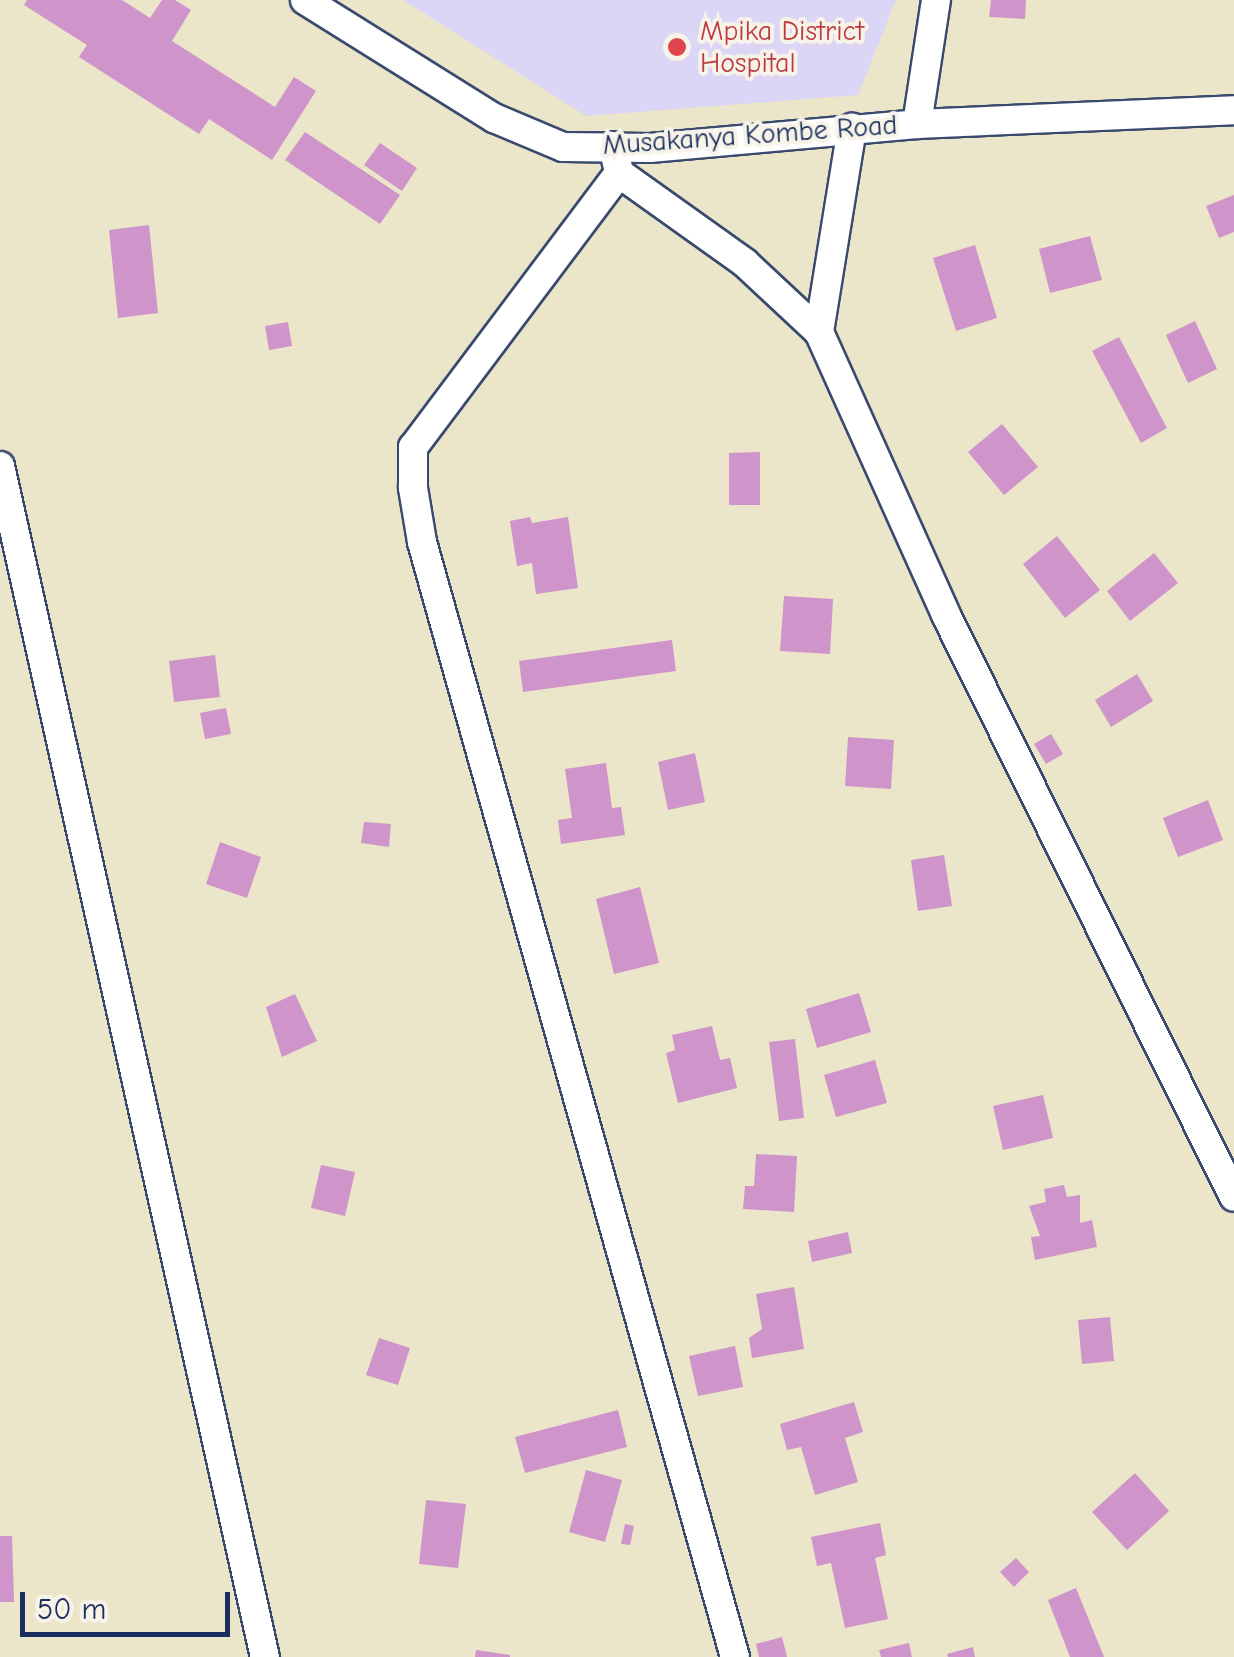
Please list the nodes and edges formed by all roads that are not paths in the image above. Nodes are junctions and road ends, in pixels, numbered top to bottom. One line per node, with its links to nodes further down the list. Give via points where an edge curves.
1 (306, 0): 6 (street, Musakanya Kombe Road, via 494,118 563,147)
2 (936, 0): 4 (street)
3 (1234, 110): 4 (street, Musakanya Kombe Road)
4 (917, 124): 5 (street, Musakanya Kombe Road)
5 (852, 128): 6 (street, Musakanya Kombe Road); 7 (street)
6 (616, 159): 7 (street); 11 (street, via 413,446 413,488 427,561)
7 (819, 332): 9 (street, via 946,615)
8 (0, 466): 10 (street)
9 (1234, 1197)
10 (265, 1657)
11 (736, 1657)

